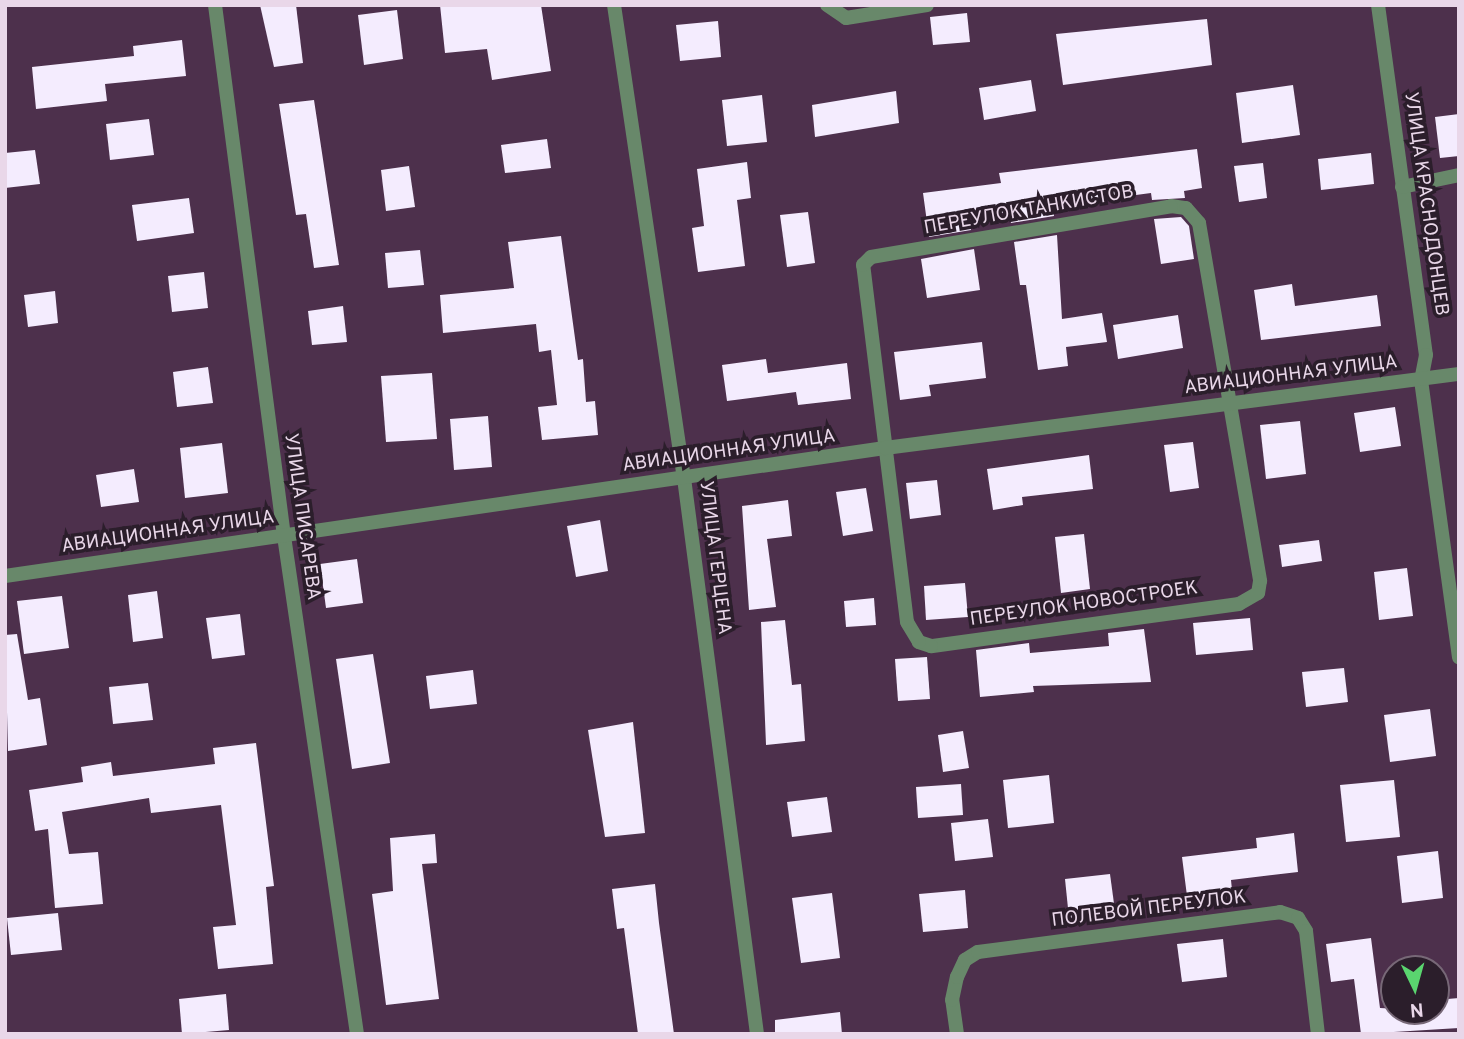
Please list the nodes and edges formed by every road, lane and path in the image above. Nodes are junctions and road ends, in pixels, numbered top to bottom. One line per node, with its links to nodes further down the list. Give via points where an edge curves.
1 (215, 5): 13 (street, УЛИЦА ПИСАРЕВА)
2 (614, 5): 12 (street, УЛИЦА ГЕРЦЕНА)
3 (827, 5): 4 (street, via 846,19)
4 (927, 5)
5 (1378, 5): 7 (street, УЛИЦА КРАСНОДОНЦЕВ)
6 (1459, 175): 7 (street)
7 (1402, 187): 9 (street, УЛИЦА КРАСНОДОНЦЕВ, via 1426,355)
8 (1459, 374): 9 (street, АВИАЦИОННАЯ УЛИЦА)
9 (1421, 380): 10 (street, АВИАЦИОННАЯ УЛИЦА); 15 (street, УЛИЦА КРАСНОДОНЦЕВ)
10 (1232, 403): 11 (street, АВИАЦИОННАЯ УЛИЦА); 11 (street, ПЕРЕУЛОК ТАНКИСТОВ, via 1199,223 1186,208 1171,206 871,257 861,276); 11 (street, ПЕРЕУЛОК НОВОСТРОЕК, via 1260,581 1249,600 931,646 911,634 907,622)
11 (885, 448): 12 (street, АВИАЦИОННАЯ УЛИЦА)
12 (684, 478): 13 (street, АВИАЦИОННАЯ УЛИЦА); 18 (street, УЛИЦА ГЕРЦЕНА)
13 (284, 536): 14 (street, АВИАЦИОННАЯ УЛИЦА); 17 (street, УЛИЦА ПИСАРЕВА)
14 (5, 576)
15 (1454, 581): 16 (street, УЛИЦА КРАСНОДОНЦЕВ)
16 (1459, 657)
17 (357, 1034)
18 (757, 1034)
19 (957, 1034): 20 (street, ПОЛЕВОЙ ПЕРЕУЛОК, via 952,1000 957,977 965,960 978,952 1280,912 1298,918 1306,931)
20 (1318, 1034)

